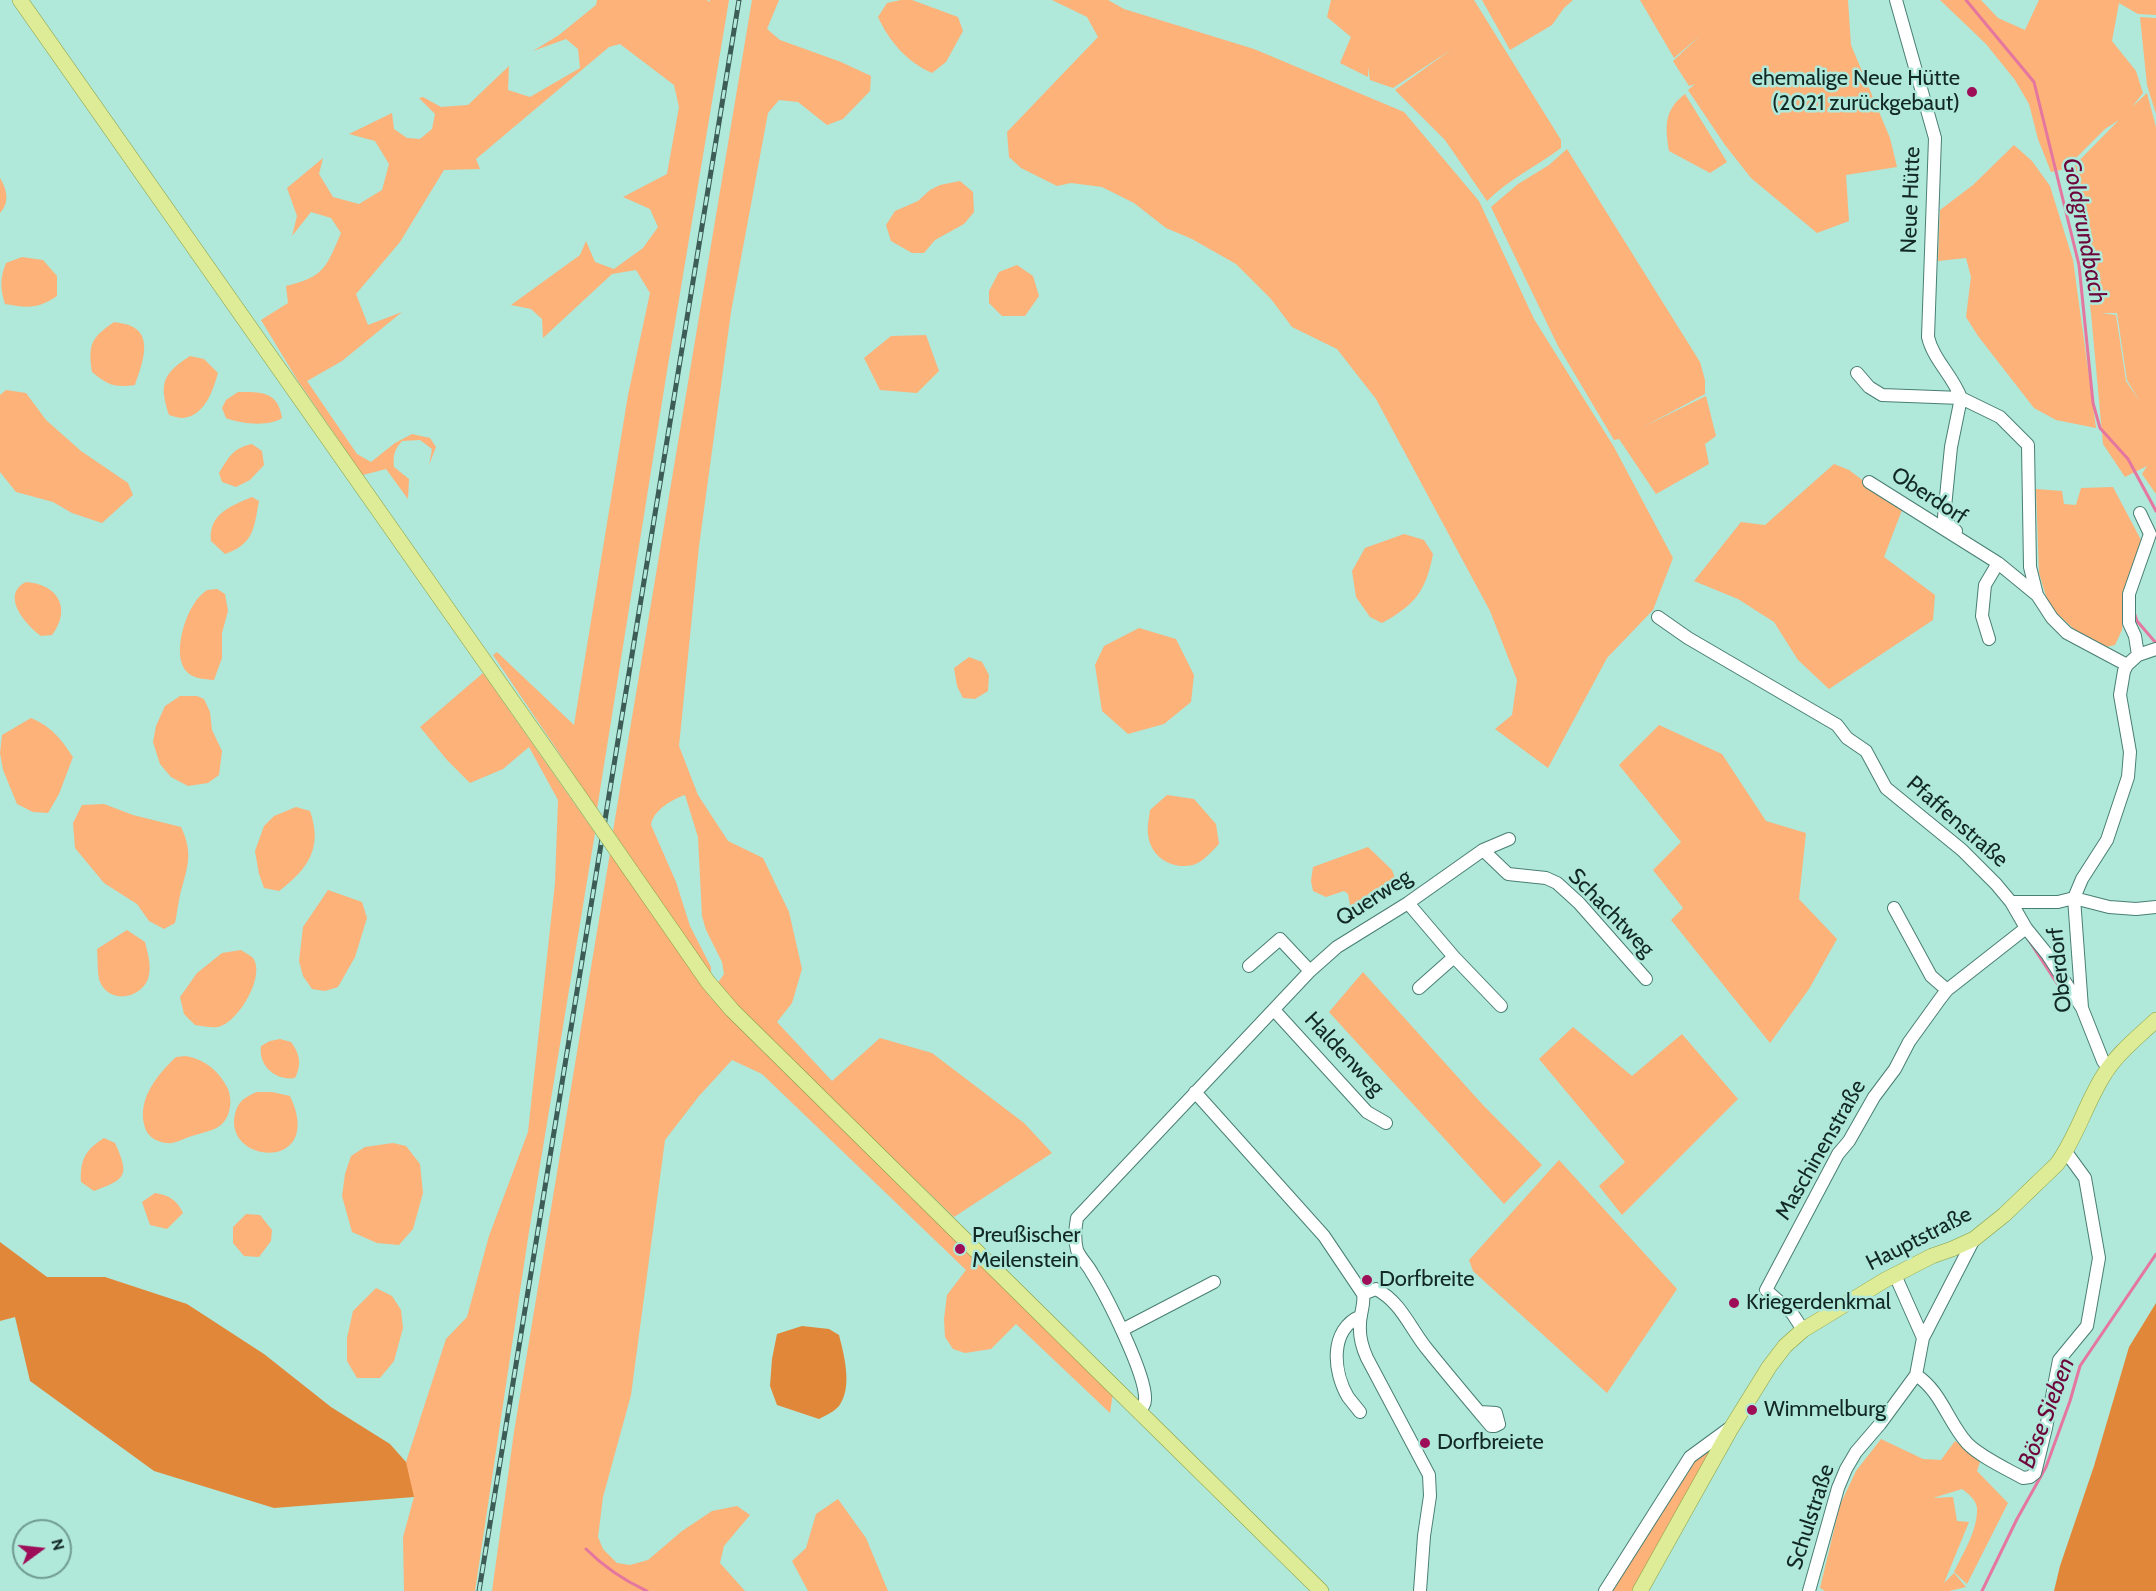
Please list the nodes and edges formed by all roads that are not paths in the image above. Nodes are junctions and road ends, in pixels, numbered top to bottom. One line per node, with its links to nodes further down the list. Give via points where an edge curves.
1 (20, 0): 45 (main road, bridge, via 724,1002)
2 (1896, 0): 4 (street, Neue Hütte, via 1935,138 1928,337)
3 (1857, 373): 4 (street, via 1882,395)
4 (1961, 398): 7 (street, via 1944,517); 8 (street, via 2000,417 2028,445 2030,567)
5 (1869, 482): 7 (street, Oberdorf)
6 (2140, 513): 12 (street, via 2150,534 2129,594 2129,622)
7 (1995, 562): 8 (street, Oberdorf); 10 (street, via 1984,585 1982,616)
8 (2037, 595): 13 (street, Oberdorf, via 2067,633)
9 (1658, 617): 17 (street, Pfaffenstraße, via 1837,725 1847,738 1866,751 1886,788 1962,850)
10 (1989, 639)
11 (2155, 651): 12 (street)
12 (2138, 655): 13 (street)
13 (2127, 665): 16 (street, Oberdorf, via 2120,695 2130,752 2128,777 2107,840)
14 (1509, 839): 15 (street, Querweg)
15 (1483, 850): 18 (street, Querweg); 25 (street, Schachtweg, via 1508,874 1557,883)
16 (2074, 898): 17 (street, Oberdorf); 19 (street, via 2128,909); 29 (street, Oberdorf)
17 (2011, 902): 21 (street, Pfaffenstraße)
18 (1408, 903): 22 (street); 24 (street, Querweg, via 1337,946)
19 (2156, 907)
20 (1894, 908): 27 (street, via 1931,976)
21 (2026, 928): 27 (street, Maschinenstraße); 29 (street, Pfaffenstraße)
22 (1454, 957): 26 (street); 28 (street)
23 (1249, 966): 24 (street, via 1280,939)
24 (1310, 971): 30 (street, Querweg)
25 (1646, 979)
26 (1419, 988)
27 (1947, 990): 42 (street, Maschinenstraße, via 1838,1154 1766,1290 1792,1313)
28 (1501, 1006)
29 (2082, 1008): 32 (street, Oberdorf)
30 (1274, 1010): 33 (street); 34 (street, Haldenweg, via 1367,1112)
31 (2156, 1020): 32 (main road, Hauptstraße)
32 (2108, 1068): 35 (main road, Hauptstraße)
33 (1195, 1092): 39 (street, via 1324,1236); 41 (street, via 1077,1218 1077,1252 1100,1285)
34 (1386, 1123)
35 (2066, 1152): 36 (main road, Hauptstraße, via 2036,1186); 44 (street, via 2085,1178 2099,1258 2087,1326 2059,1360 2035,1473 2023,1478 1974,1449 1931,1388)
36 (1974, 1239): 37 (main road, Hauptstraße); 43 (street, Schulstraße)
37 (1895, 1275): 42 (main road, Hauptstraße); 43 (street)
38 (1214, 1282): 41 (street)
39 (1363, 1294): 40 (street); 47 (street, via 1376,1289 1385,1293 1410,1322 1424,1347)
40 (1361, 1316): 46 (street, via 1349,1322 1340,1337 1336,1361 1347,1395); 50 (street, via 1360,1343 1366,1358 1429,1475)
41 (1122, 1330): 45 (street, via 1145,1395)
42 (1803, 1330): 48 (main road, Hauptstraße, via 1777,1356)
43 (1923, 1338): 44 (street, Schulstraße)
44 (1916, 1376): 53 (street, Schulstraße, via 1846,1469)
45 (1139, 1411): 49 (main road)
46 (1360, 1412)
47 (1480, 1412)
48 (1732, 1426): 51 (street, Hauptstraße, via 1690,1457); 52 (main road, Hauptstraße)
49 (1321, 1591)
50 (1420, 1591)
51 (1605, 1591)
52 (1640, 1591)
53 (1809, 1591)

